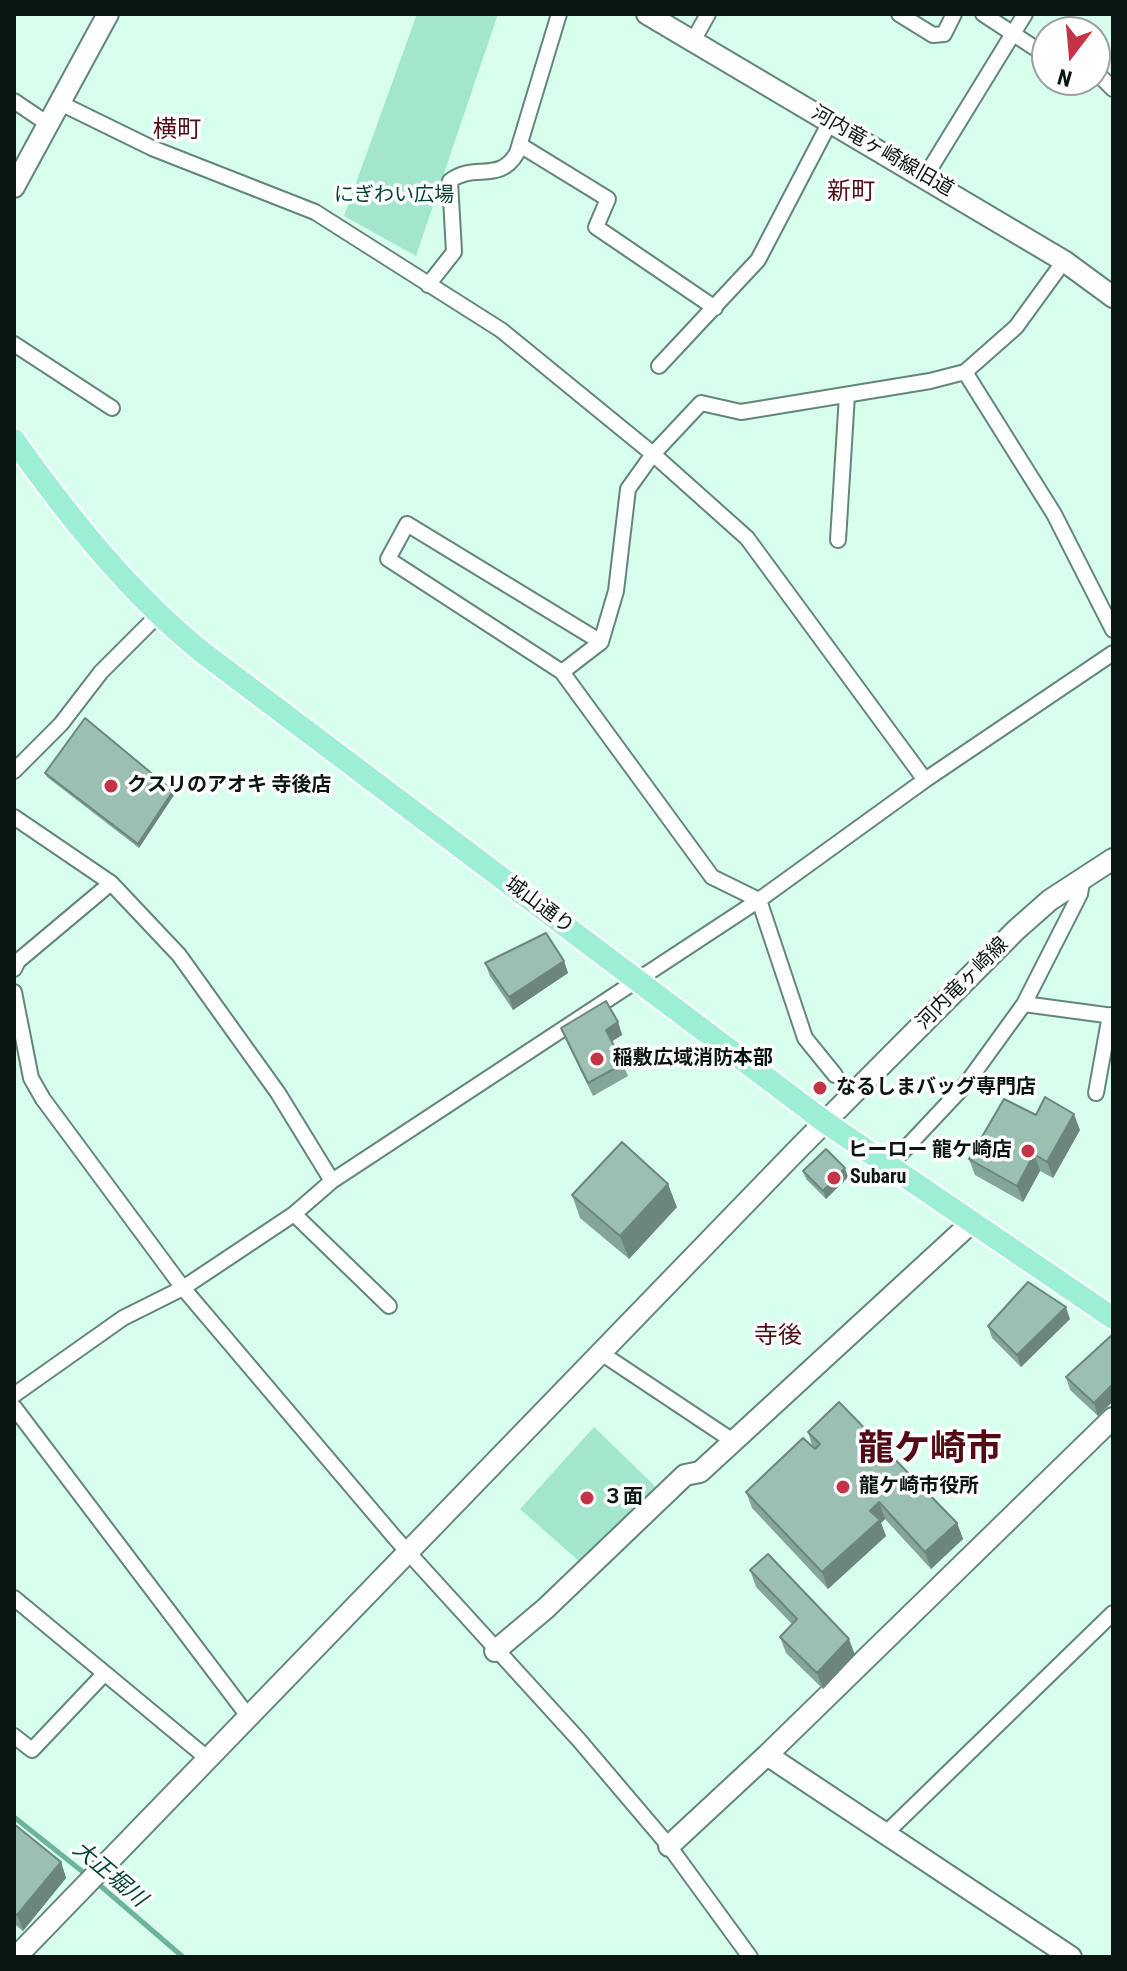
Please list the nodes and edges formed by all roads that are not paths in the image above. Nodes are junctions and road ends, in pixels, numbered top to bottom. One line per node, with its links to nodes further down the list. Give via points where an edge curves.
1 (108, 14): 13 (street)
2 (559, 14): 16 (street)
3 (647, 14): 10 (street, 河内竜ヶ崎線旧道)
4 (708, 14): 10 (street)
5 (899, 14): 6 (street, via 933,35 944,34)
6 (954, 14)
7 (983, 14): 9 (street)
8 (1025, 14): 9 (street)
9 (1013, 34): 11 (street); 17 (street)
10 (693, 41): 14 (street, 河内竜ヶ崎線旧道)
11 (1031, 46)
12 (14, 101): 15 (street)
13 (60, 103): 15 (street); 20 (street, via 152,148 315,212)
14 (830, 122): 17 (street, 河内竜ヶ崎線旧道); 22 (street, via 758,260)
15 (48, 124): 18 (street)
16 (520, 145): 20 (street, via 503,170 460,173 450,181 454,252); 22 (street, via 608,199 596,227)
17 (925, 177): 19 (street, 河内竜ヶ崎線旧道)
18 (14, 187)
19 (1064, 261): 21 (street, 河内竜ヶ崎線旧道); 25 (street, via 1016,327)
20 (428, 285): 29 (street, via 501,330)
21 (1113, 297)
22 (715, 308): 24 (street)
23 (14, 344): 27 (street)
24 (659, 366)
25 (965, 372): 26 (street); 32 (street, via 1054,514)
26 (847, 395): 29 (street, via 741,412 701,403); 30 (street)
27 (112, 408)
28 (17, 450): 31 (main road, 城山通り)
29 (653, 454): 33 (street, via 628,489 616,591); 37 (street, via 747,538)
30 (838, 540)
31 (159, 614): 36 (street); 44 (main road, 城山通り, via 202,652)
32 (1113, 630)
33 (601, 642): 35 (street); 35 (street, via 407,524 388,559)
34 (1113, 653): 37 (street)
35 (562, 672): 42 (street, via 712,877)
36 (14, 771)
37 (925, 780): 42 (street)
38 (14, 817): 41 (street)
39 (1113, 859): 40 (street, 河内竜ヶ崎線)
40 (1083, 876): 46 (street, via 1080,894); 50 (street, 河内竜ヶ崎線, via 1016,930)
41 (111, 883): 43 (street); 52 (street, via 179,955 278,1093)
42 (759, 900): 44 (street); 48 (street, via 805,1038)
43 (14, 969)
44 (636, 979): 50 (main road, 城山通り); 52 (street)
45 (14, 992): 55 (street, via 31,1078)
46 (1024, 1004): 47 (street); 51 (street, via 966,1084)
47 (1111, 1015): 49 (street)
48 (835, 1075)
49 (1096, 1093)
50 (825, 1122): 51 (main road, 城山通り); 58 (street, 河内竜ヶ崎線)
51 (889, 1166): 54 (main road, 城山通り)
52 (332, 1181): 53 (street)
53 (294, 1214): 55 (street); 56 (street)
54 (971, 1223): 57 (main road, 城山通り); 62 (street)
55 (183, 1288): 59 (street, via 123,1318); 63 (street)
56 (389, 1306)
57 (1113, 1318)
58 (601, 1353): 62 (street); 63 (street, 河内竜ヶ崎線)
59 (14, 1395)
60 (14, 1407): 68 (street)
61 (1113, 1418): 70 (street)
62 (733, 1441): 66 (street, via 700,1472 685,1475)
63 (408, 1552): 66 (street); 68 (street, 河内竜ヶ崎線)
64 (14, 1598): 67 (street)
65 (1113, 1613): 72 (street)
66 (495, 1651): 73 (street)
67 (104, 1674): 69 (street, via 32,1750); 71 (street)
68 (248, 1716): 71 (street, 河内竜ヶ崎線)
69 (14, 1736)
70 (767, 1755): 72 (street); 73 (street)
71 (207, 1758): 74 (street, 河内竜ヶ崎線)
72 (885, 1834): 76 (street)
73 (669, 1846): 75 (street)
74 (16, 1957)
75 (750, 1957)
76 (1071, 1957)

